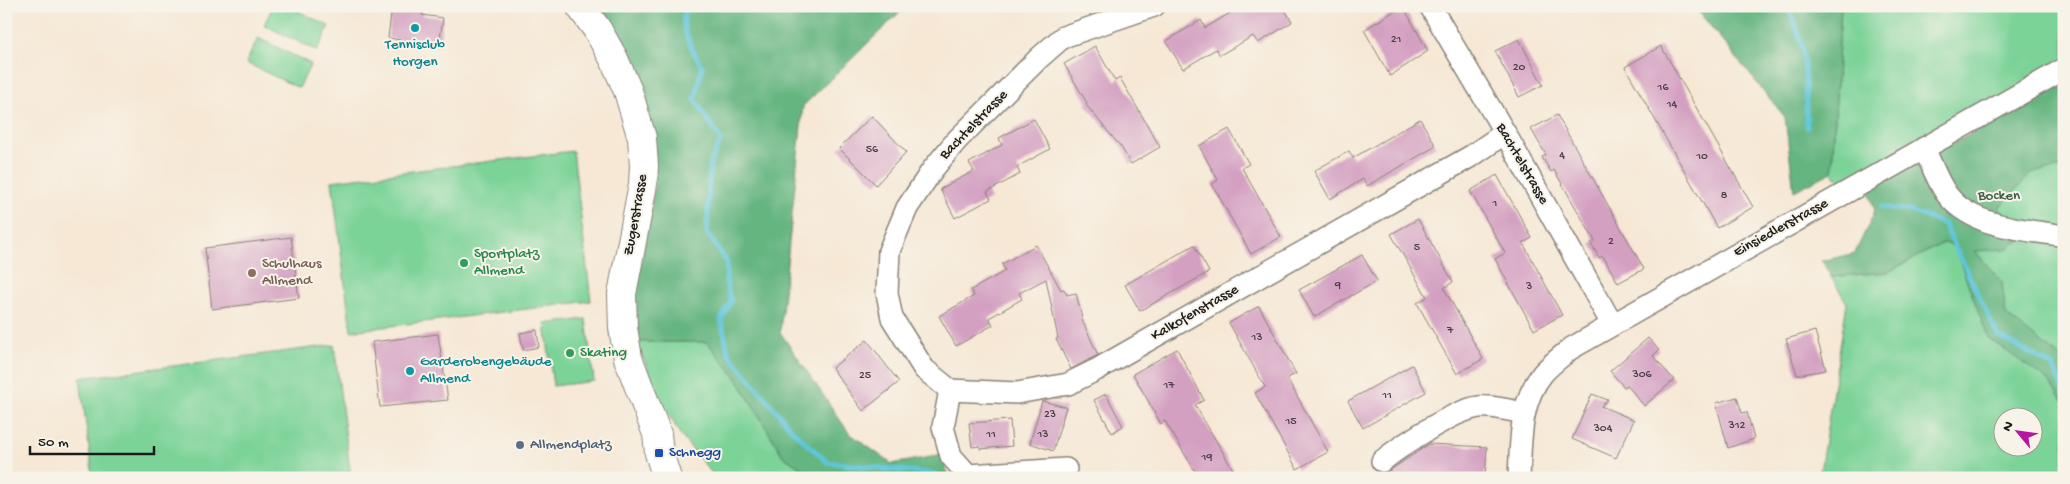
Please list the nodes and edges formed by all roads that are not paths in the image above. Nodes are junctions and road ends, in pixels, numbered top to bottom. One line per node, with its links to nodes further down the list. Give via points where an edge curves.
1 (580, 6): 12 (main road, Zugerstrasse, via 614,59 628,91 642,138 643,184 622,294 623,328 628,358)
2 (1154, 6): 4 (street, Bachtelstrasse)
3 (1430, 6): 6 (street, Bachtelstrasse)
4 (1132, 10): 10 (street, Bachtelstrasse, via 1063,37 1039,58 957,140 907,208 888,251 887,293 892,318 924,368)
5 (2064, 69): 7 (street, Einsiedlerstrasse)
6 (1505, 133): 9 (street, Bachtelstrasse); 10 (street, Kalkofenstrasse, via 1473,155 1068,384 1017,393)
7 (1924, 148): 8 (street, via 1944,191 1961,208 2000,225); 9 (street, Einsiedlerstrasse)
8 (2064, 236)
9 (1612, 324): 11 (street, Einsiedlerstrasse, via 1570,349 1544,372 1528,398)
10 (950, 390): 14 (street, via 943,427 951,456 968,475)
11 (1524, 414): 13 (street, via 1481,406 1468,409 1402,444); 17 (street, Einsiedlerstrasse)
12 (657, 434): 15 (main road, Zugerstrasse, via 658,453); 16 (main road, Zugerstrasse, via 676,455)
13 (1382, 461)
14 (1066, 470)
15 (667, 478)
16 (687, 478)
17 (1519, 478)

